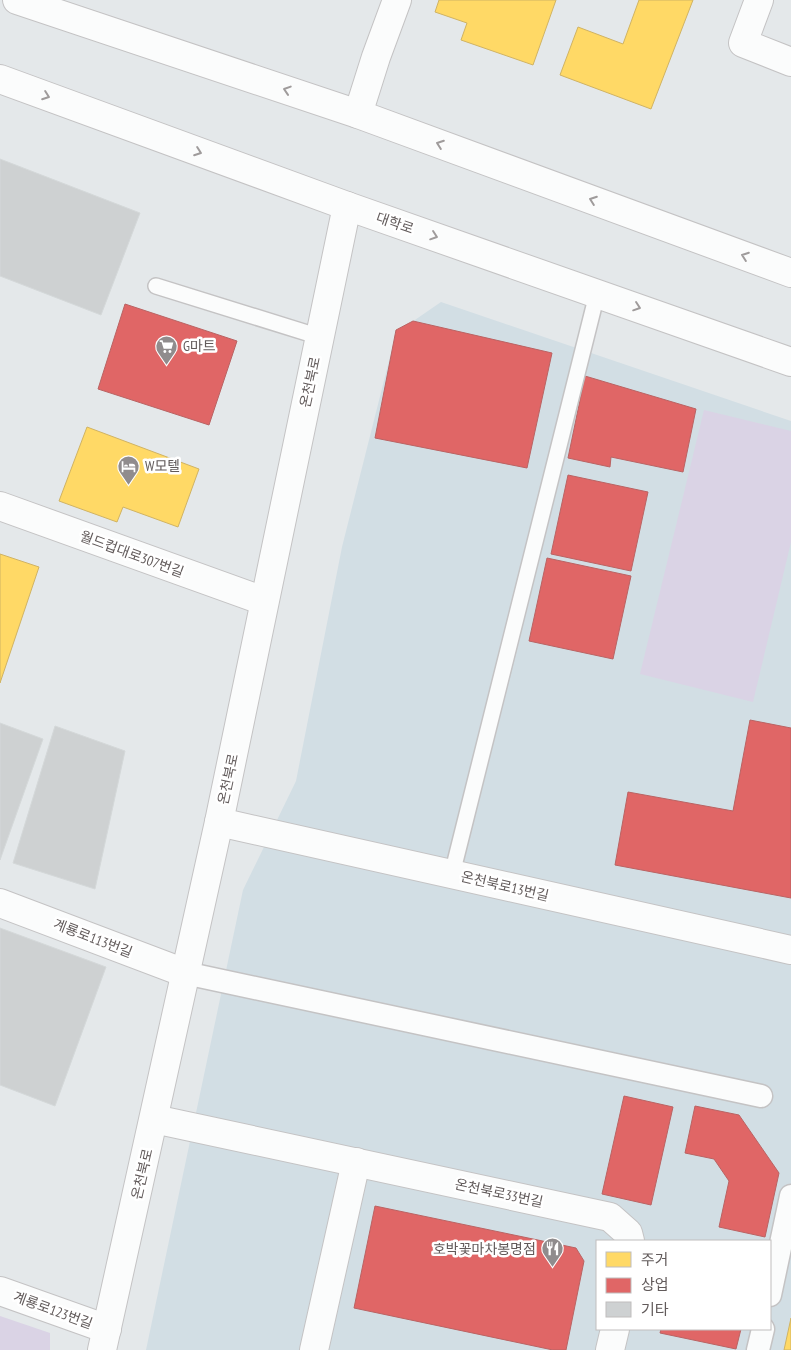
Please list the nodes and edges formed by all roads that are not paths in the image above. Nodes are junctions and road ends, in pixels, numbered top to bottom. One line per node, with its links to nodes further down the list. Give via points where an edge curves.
1 (17, 0): 6 (street, one-way to 1)
2 (397, 0): 6 (street)
3 (759, 0): 4 (street, via 743,43)
4 (791, 62)
5 (0, 79): 7 (street, 대학로, one-way to 7)
6 (358, 114): 8 (street, one-way to 6)
7 (347, 206): 10 (street, 대학로, one-way to 10); 11 (street, 온천북로)
8 (791, 273)
9 (156, 286): 11 (lane)
10 (597, 294): 12 (street, 대학로, one-way to 12); 16 (lane)
11 (320, 337): 14 (street, 온천북로)
12 (791, 362)
13 (0, 506): 14 (street, 월드컵대로307번길)
14 (264, 601): 15 (street, 온천북로)
15 (219, 822): 16 (street, 온천북로13번길); 19 (street, 온천북로)
16 (452, 874): 18 (street, 온천북로13번길)
17 (0, 903): 19 (street, 계룡로113번길)
18 (791, 950)
19 (185, 973): 20 (street); 21 (street, 온천북로)
20 (761, 1096)
21 (154, 1119): 22 (street, 온천북로33번길); 29 (street, 온천북로)
22 (356, 1162): 24 (street, 온천북로33번길, via 610,1217 628,1233); 30 (street)
23 (791, 1196): 25 (street)
24 (630, 1240)
25 (771, 1290)
26 (0, 1291): 29 (street, 계룡로123번길)
27 (615, 1330): 31 (street)
28 (762, 1330): 32 (street)
29 (105, 1339)
30 (314, 1350)
31 (610, 1350)
32 (758, 1350)

